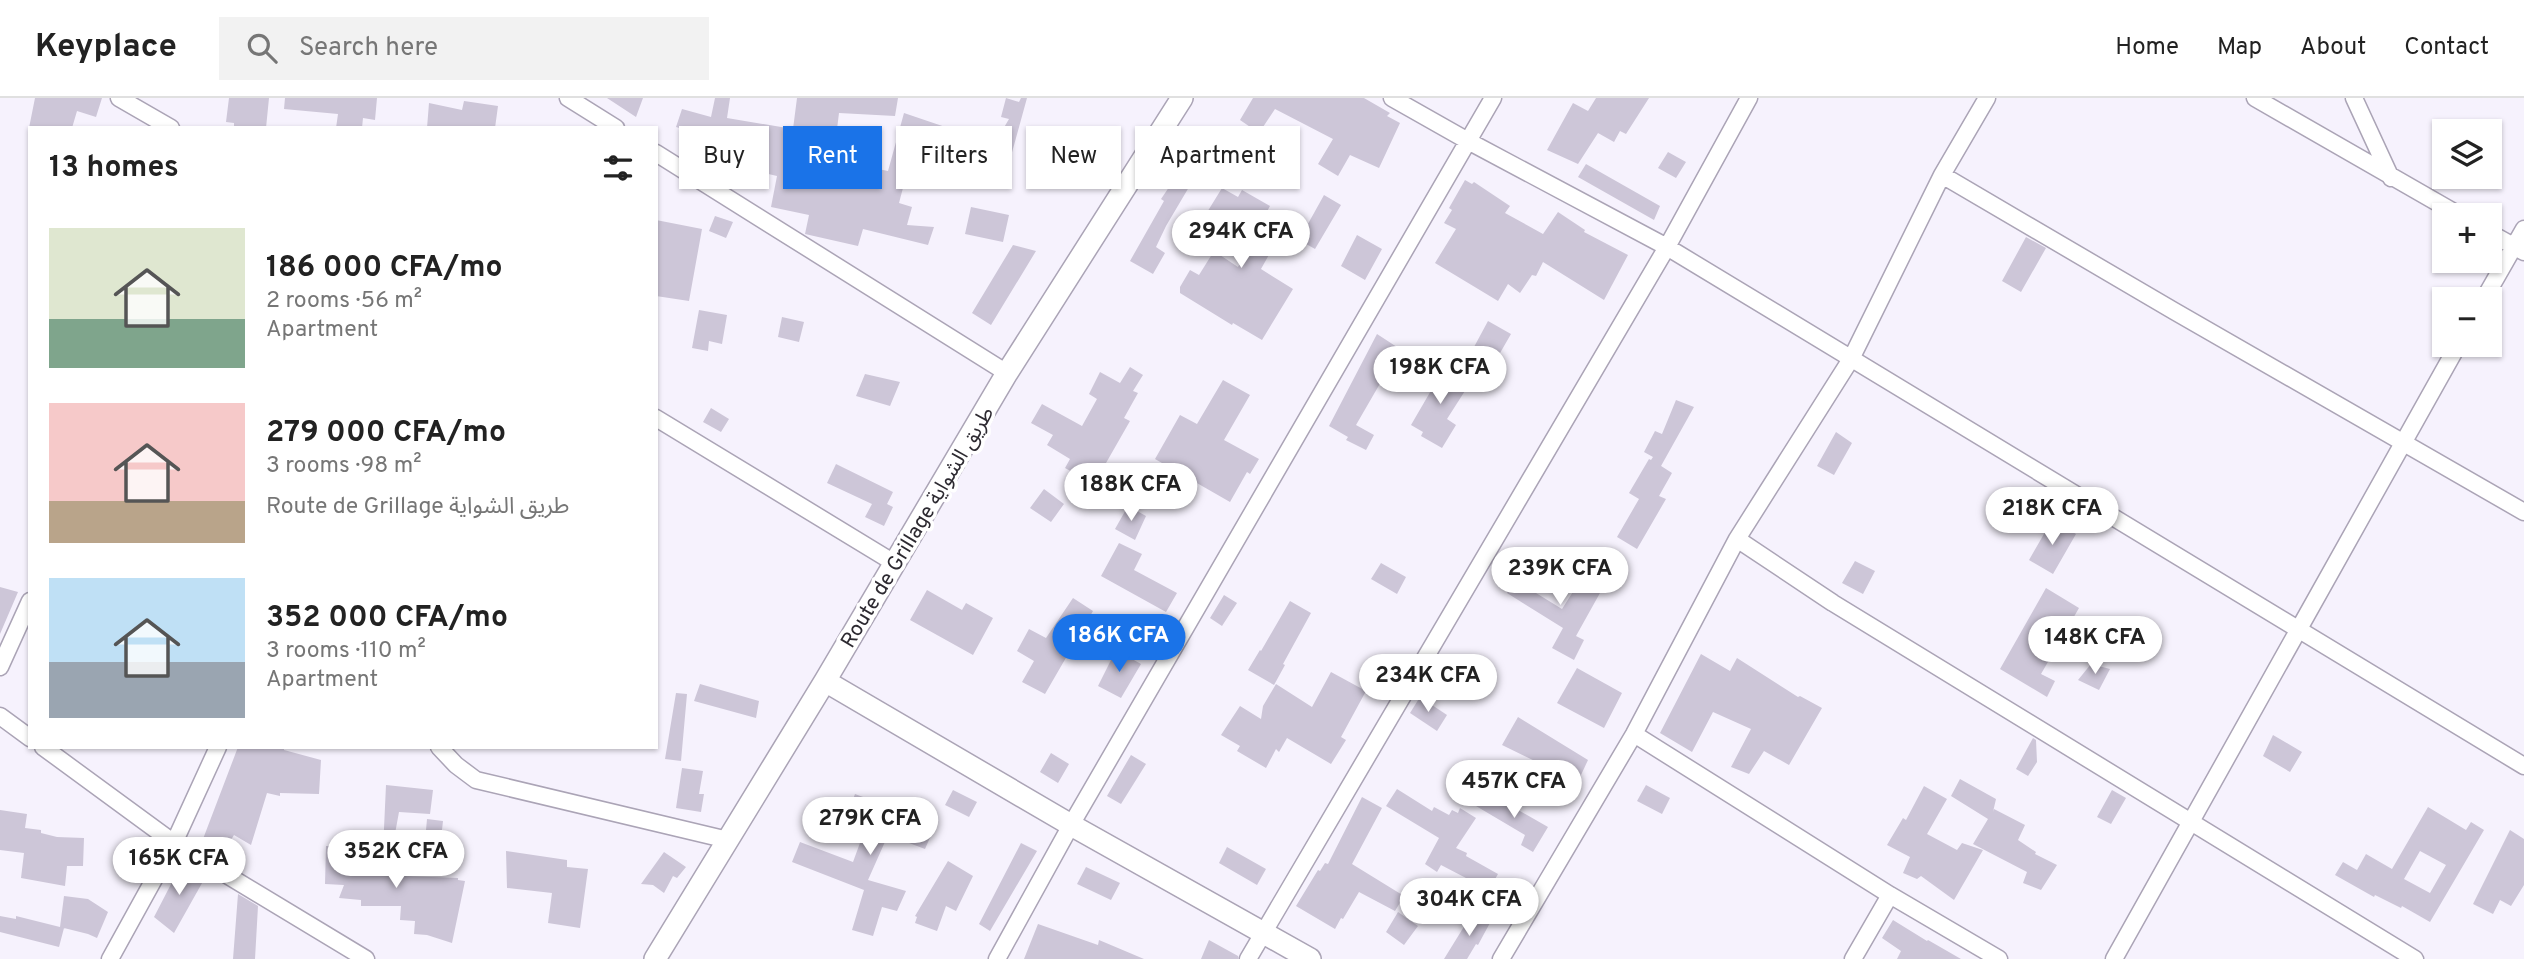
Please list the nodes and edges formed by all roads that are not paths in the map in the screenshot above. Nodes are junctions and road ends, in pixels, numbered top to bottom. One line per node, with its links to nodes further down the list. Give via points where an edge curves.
1 (118, 98): 10 (street)
2 (568, 98): 11 (street)
3 (1182, 98): 24 (street, Route de Grillage طريق الشواية)
4 (1391, 98): 12 (street)
5 (1493, 98): 12 (street)
6 (1749, 98): 19 (street)
7 (1987, 98): 14 (street)
8 (2255, 98): 15 (street)
9 (2354, 98): 15 (street)
10 (167, 126)
11 (613, 126)
12 (1468, 141): 19 (street); 42 (street)
13 (658, 154): 24 (street)
14 (1942, 175): 23 (street); 26 (street)
15 (2391, 178): 16 (street)
16 (2437, 203)
17 (2524, 229): 20 (street)
18 (2502, 240): 20 (street)
19 (1667, 247): 23 (street); 46 (street)
20 (2519, 249): 21 (street)
21 (2492, 287)
22 (2451, 357): 26 (street)
23 (1851, 359): 28 (street); 31 (street)
24 (1007, 373): 29 (street, Route de Grillage طريق الشواية)
25 (658, 419): 29 (street)
26 (2402, 443): 27 (street); 31 (street)
27 (2524, 512)
28 (1737, 539): 35 (street); 41 (street, via 1844,611)
29 (896, 564): 33 (street, Route de Grillage طريق الشواية)
30 (28, 605): 32 (street)
31 (2299, 630): 40 (street); 41 (street)
32 (0, 667)
33 (825, 681): 42 (street); 43 (street, Route de Grillage طريق الشواية)
34 (0, 716): 36 (street)
35 (1634, 734): 45 (street); 53 (street)
36 (28, 737)
37 (46, 749): 44 (street)
38 (217, 749): 44 (street)
39 (441, 749): 43 (street, via 476,780)
40 (2524, 766)
41 (2193, 821): 56 (street); 57 (street)
42 (1071, 825): 46 (street); 50 (street)
43 (728, 840): 49 (street, Route de Grillage طريق الشواية)
44 (174, 843): 47 (street); 48 (street)
45 (1890, 895): 54 (street); 55 (street)
46 (1264, 932): 51 (street); 52 (street)
47 (110, 959)
48 (366, 959)
49 (655, 959)
50 (998, 959)
51 (1248, 959)
52 (1310, 959)
53 (1501, 959)
54 (1853, 959)
55 (1999, 959)
56 (2114, 959)
57 (2415, 959)

